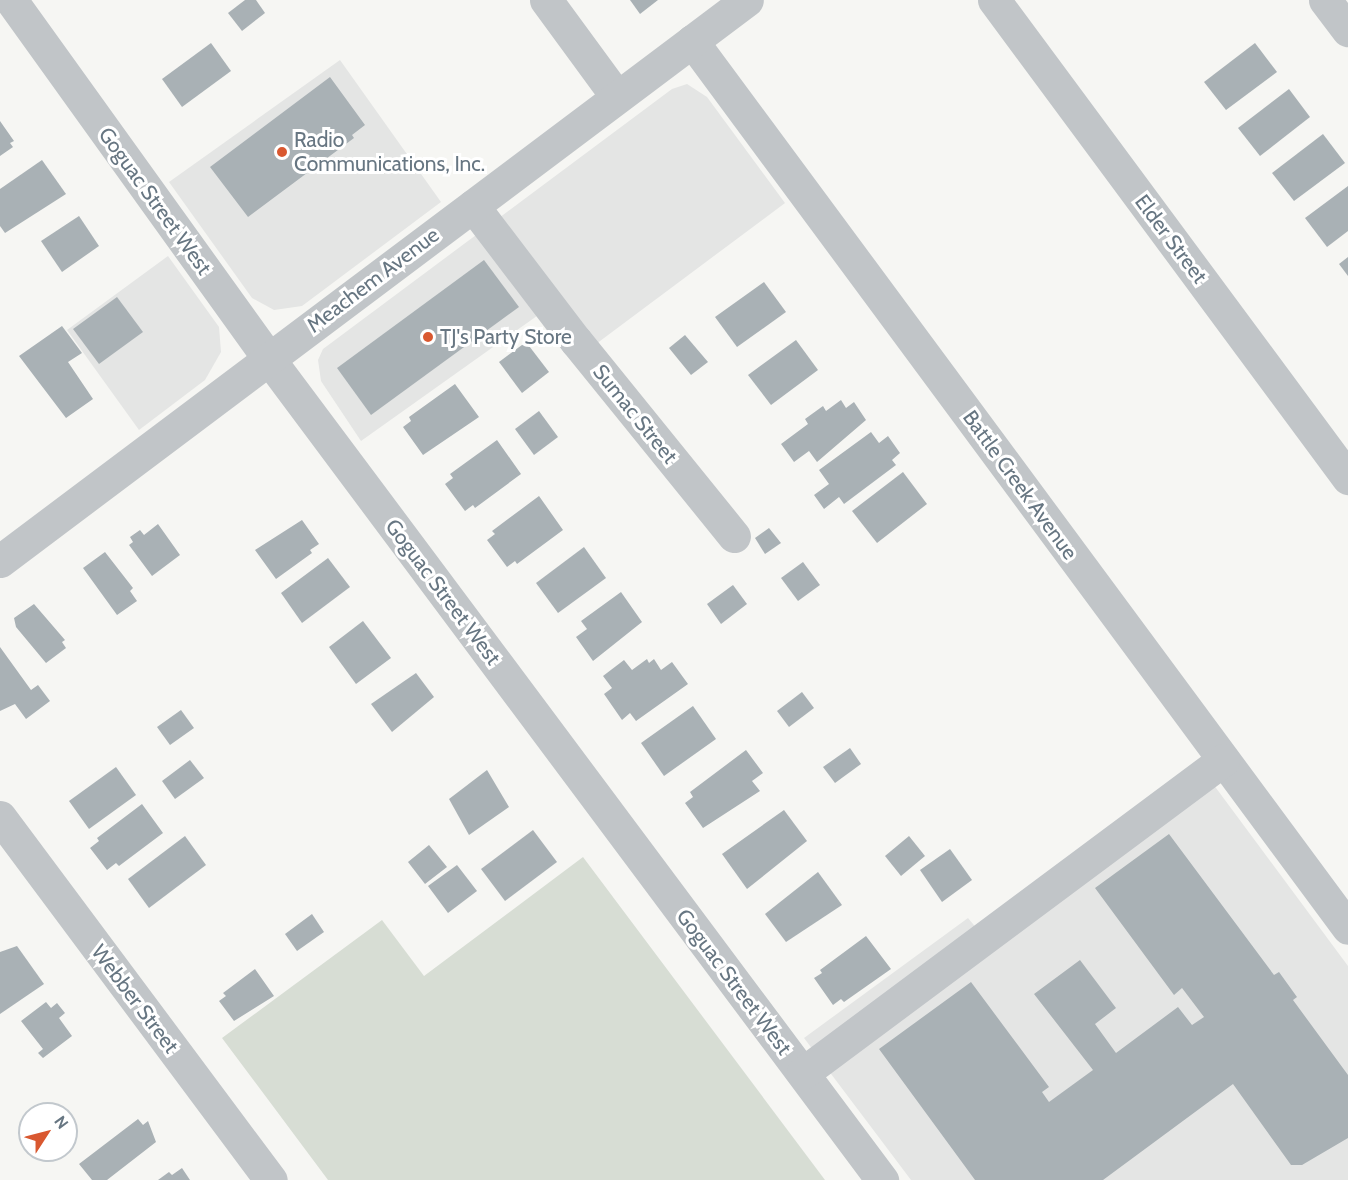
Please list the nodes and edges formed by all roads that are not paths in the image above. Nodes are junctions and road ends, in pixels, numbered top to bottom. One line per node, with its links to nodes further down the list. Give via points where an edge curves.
1 (11, 0): 10 (street, Goguac Street West)
2 (546, 0): 8 (street)
3 (747, 0): 7 (street, Meachem Avenue)
4 (993, 0): 11 (street, Elder Street)
5 (1326, 0): 6 (street)
6 (1348, 30)
7 (692, 41): 8 (street, Meachem Avenue); 14 (street, Battle Creek Avenue)
8 (617, 97): 9 (street, Meachem Avenue)
9 (473, 206): 10 (street, Meachem Avenue); 12 (street, Sumac Street)
10 (269, 359): 13 (street, Meachem Avenue); 17 (street, Goguac Street West)
11 (1348, 478)
12 (734, 536)
13 (0, 561)
14 (1223, 760): 16 (street, Battle Creek Avenue); 17 (street)
15 (0, 818): 18 (street, Webber Street)
16 (1348, 928)
17 (802, 1073): 19 (street, Goguac Street West)
18 (271, 1180)
19 (882, 1180)

